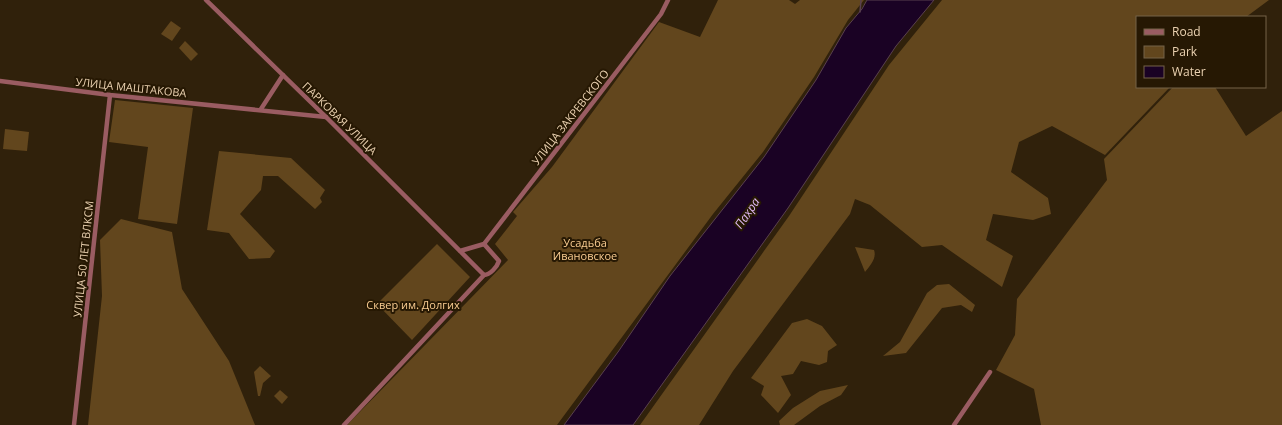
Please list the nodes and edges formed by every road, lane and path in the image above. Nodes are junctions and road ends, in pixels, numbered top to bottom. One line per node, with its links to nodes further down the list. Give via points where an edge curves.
1 (206, 0): 3 (street, ПАРКОВАЯ УЛИЦА)
2 (668, 0): 8 (street, УЛИЦА ЗАКРЕВСКОГО, via 661,14)
3 (283, 75): 6 (street); 7 (street, ПАРКОВАЯ УЛИЦА)
4 (0, 81): 5 (street, УЛИЦА МАШТАКОВА)
5 (110, 95): 6 (street, УЛИЦА МАШТАКОВА); 12 (street, УЛИЦА 50 ЛЕТ ВЛКСМ)
6 (261, 109): 7 (street, УЛИЦА МАШТАКОВА)
7 (326, 117): 9 (street, ПАРКОВАЯ УЛИЦА)
8 (484, 244): 9 (street); 10 (street, via 499,261 488,275)
9 (460, 251): 10 (street, ПАРКОВАЯ УЛИЦА)
10 (484, 275): 13 (street)
11 (990, 372): 14 (street)
12 (74, 425)
13 (344, 425)
14 (954, 425)

